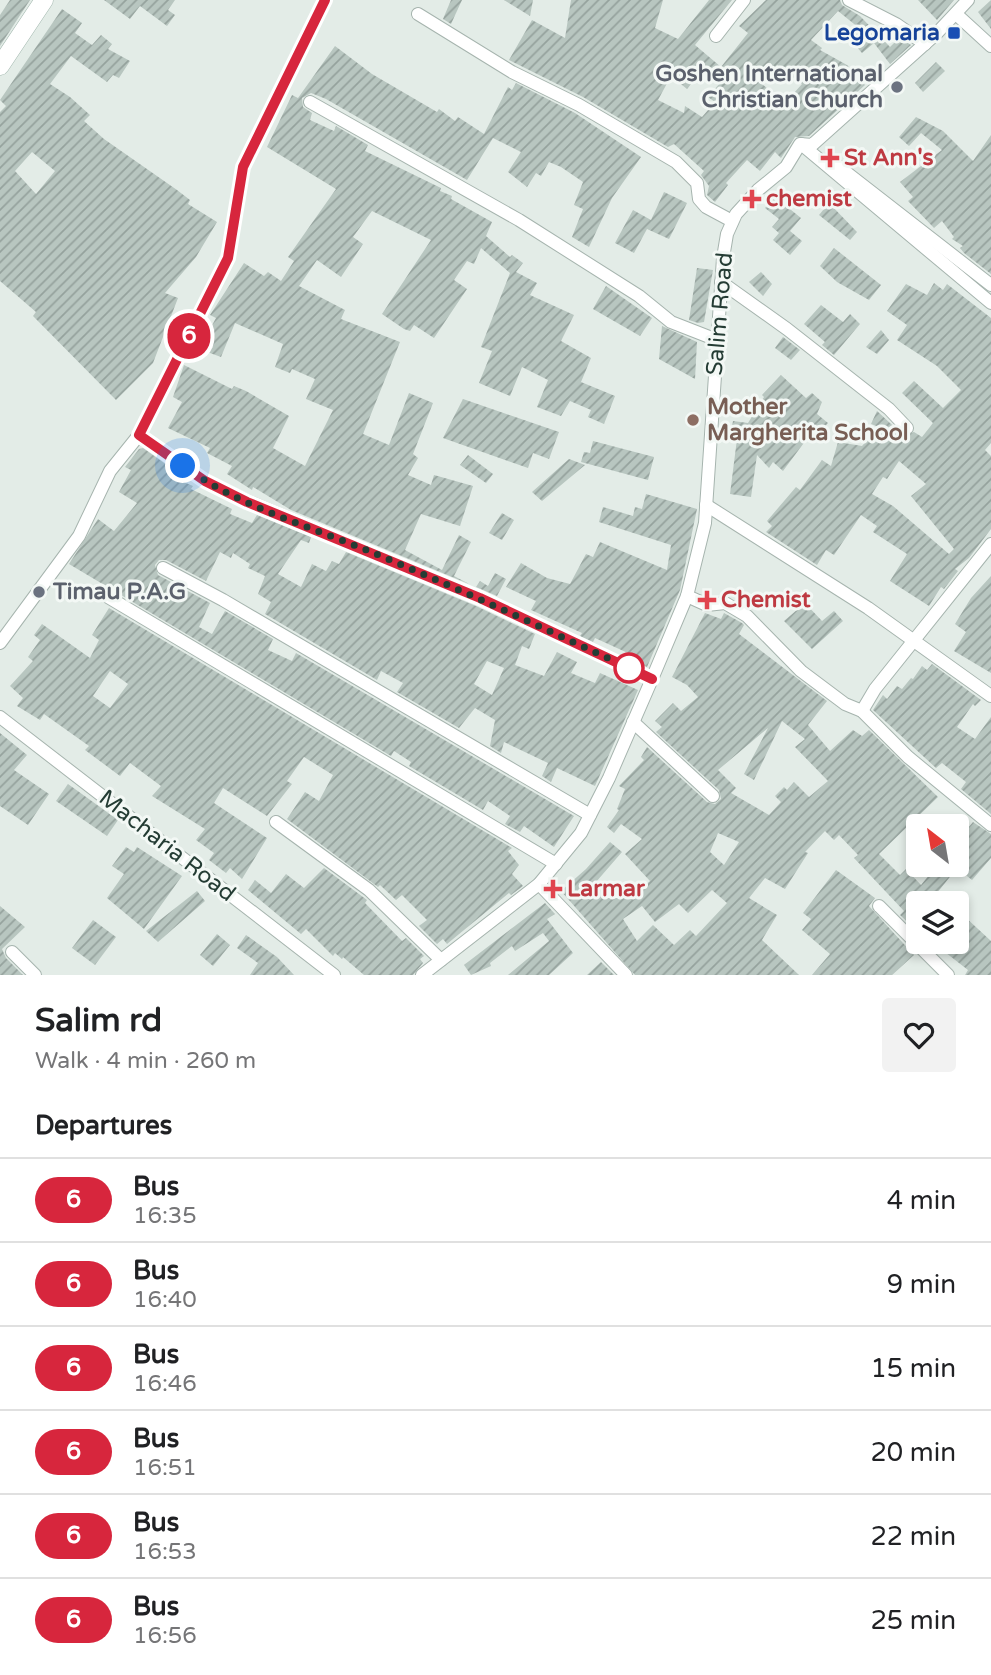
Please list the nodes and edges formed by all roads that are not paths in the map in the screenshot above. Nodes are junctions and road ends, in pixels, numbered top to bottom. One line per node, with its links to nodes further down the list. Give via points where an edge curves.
1 (44, 0): 11 (street)
2 (325, 0): 20 (street, via 243,167 228,258)
3 (744, 0): 8 (street)
4 (849, 0): 9 (street)
5 (968, 0): 7 (street, Salim Road)
6 (418, 14): 14 (street, via 512,72 676,162 697,183 705,207)
7 (956, 14): 9 (street, Salim Road); 10 (street)
8 (716, 36)
9 (925, 44): 13 (street, Salim Road)
10 (991, 46)
11 (0, 66)
12 (310, 102): 18 (street, via 519,220 639,296 671,322)
13 (806, 145): 14 (street, Salim Road, via 747,200); 16 (street); 17 (street)
14 (732, 221): 15 (street, Salim Road)
15 (721, 282): 18 (street, Salim Road); 19 (street, via 889,409)
16 (991, 285)
17 (991, 303)
18 (717, 340): 21 (street, Salim Road)
19 (907, 428)
20 (139, 435): 27 (street, via 110,471 79,536); 28 (street, via 205,481 247,502 480,598)
21 (706, 505): 24 (street, Salim Road); 26 (street, via 868,608)
22 (991, 544): 26 (street)
23 (163, 568): 34 (street)
24 (687, 596): 28 (street, Salim Road); 30 (street, via 707,605 734,607 757,624 801,671)
25 (108, 597): 37 (street)
26 (913, 642): 29 (street); 30 (street)
27 (0, 643)
28 (652, 679): 32 (street, Salim Road)
29 (991, 696)
30 (862, 711): 36 (street, via 908,757)
31 (0, 717): 43 (street, Macharia Road)
32 (633, 722): 33 (street); 34 (street, Salim Road)
33 (713, 796)
34 (590, 816): 37 (street, Salim Road)
35 (276, 822): 41 (street, via 369,890)
36 (991, 825)
37 (556, 864): 38 (street, Salim Road)
38 (539, 884): 41 (street, Salim Road); 45 (street)
39 (879, 906): 46 (street)
40 (12, 952): 42 (street)
41 (441, 960): 44 (street, Salim Road)
42 (35, 975)
43 (334, 975)
44 (422, 975)
45 (626, 975)
46 (948, 975)

